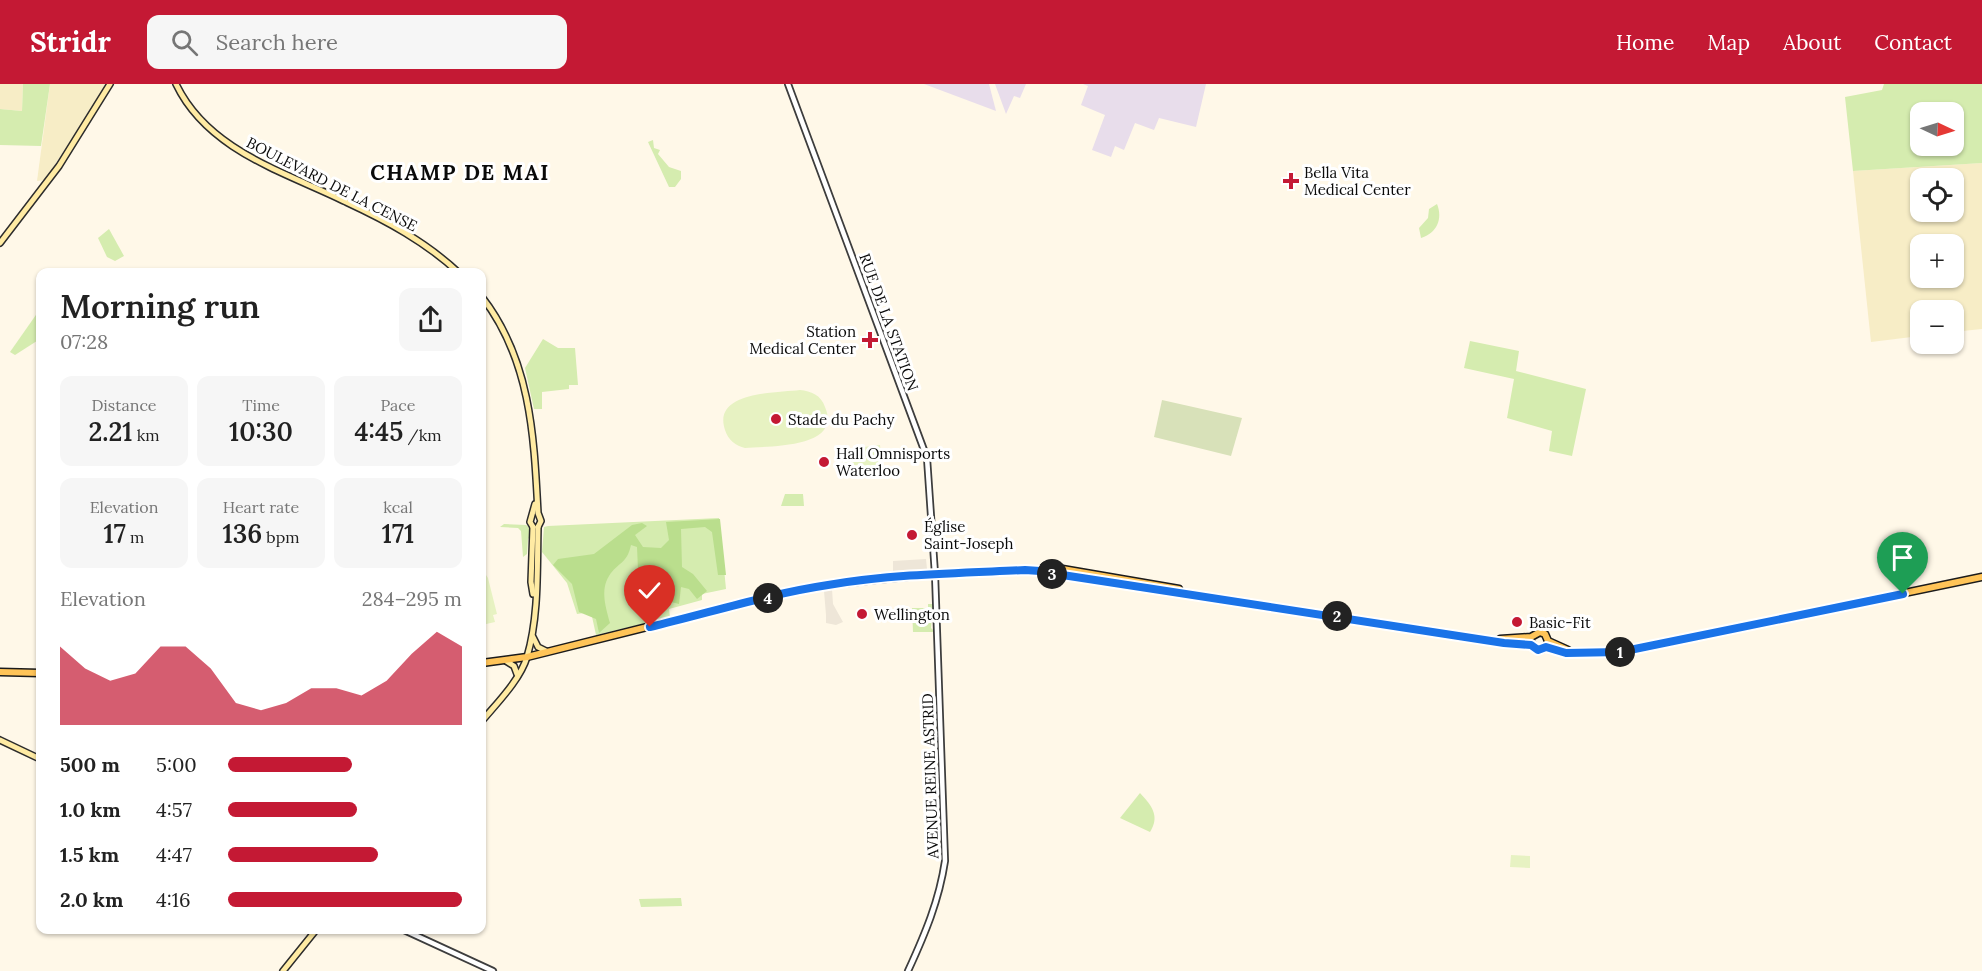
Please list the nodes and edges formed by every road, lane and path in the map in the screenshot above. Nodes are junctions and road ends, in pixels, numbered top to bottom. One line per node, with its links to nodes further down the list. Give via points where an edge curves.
1 (110, 84): 4 (main road, via 59,166)
2 (176, 84): 5 (main road, BOULEVARD DE LA CENSE, via 196,115 228,144 270,168 395,226)
3 (788, 84): 10 (street, RUE DE LA STATION, via 927,458)
4 (0, 243)
5 (453, 268)
6 (486, 303): 7 (main road, via 505,333 522,375 536,471)
7 (536, 517): 8 (main road, via 530,522); 8 (main road, via 541,524)
8 (535, 527): 16 (main road)
9 (1048, 572): 10 (main road, via 1043,567 1040,571); 11 (main road); 12 (main road)
10 (935, 574): 19 (main road, via 787,592); 33 (street, AVENUE REINE ASTRID, via 945,861 932,919)
11 (1087, 574): 12 (main road); 14 (main road); 15 (main road)
12 (1071, 576): 14 (main road)
13 (1982, 577): 18 (main road, via 1620,652 1572,652)
14 (1092, 580): 15 (main road)
15 (1213, 597): 17 (main road, via 1494,640)
16 (532, 635): 19 (main road, via 538,647); 20 (main road)
17 (1531, 641): 18 (main road, via 1538,650); 18 (main road, via 1536,633 1542,633)
18 (1547, 644)
19 (546, 651): 20 (main road)
20 (527, 657): 21 (main road); 25 (main road)
21 (506, 661): 22 (main road); 25 (main road)
22 (486, 663)
23 (0, 672): 24 (main road)
24 (36, 672)
25 (517, 674): 26 (main road)
26 (486, 716)
27 (0, 740): 28 (main road)
28 (36, 757)
29 (313, 934): 31 (main road)
30 (413, 934): 32 (street)
31 (283, 971)
32 (493, 971)
33 (908, 971)

